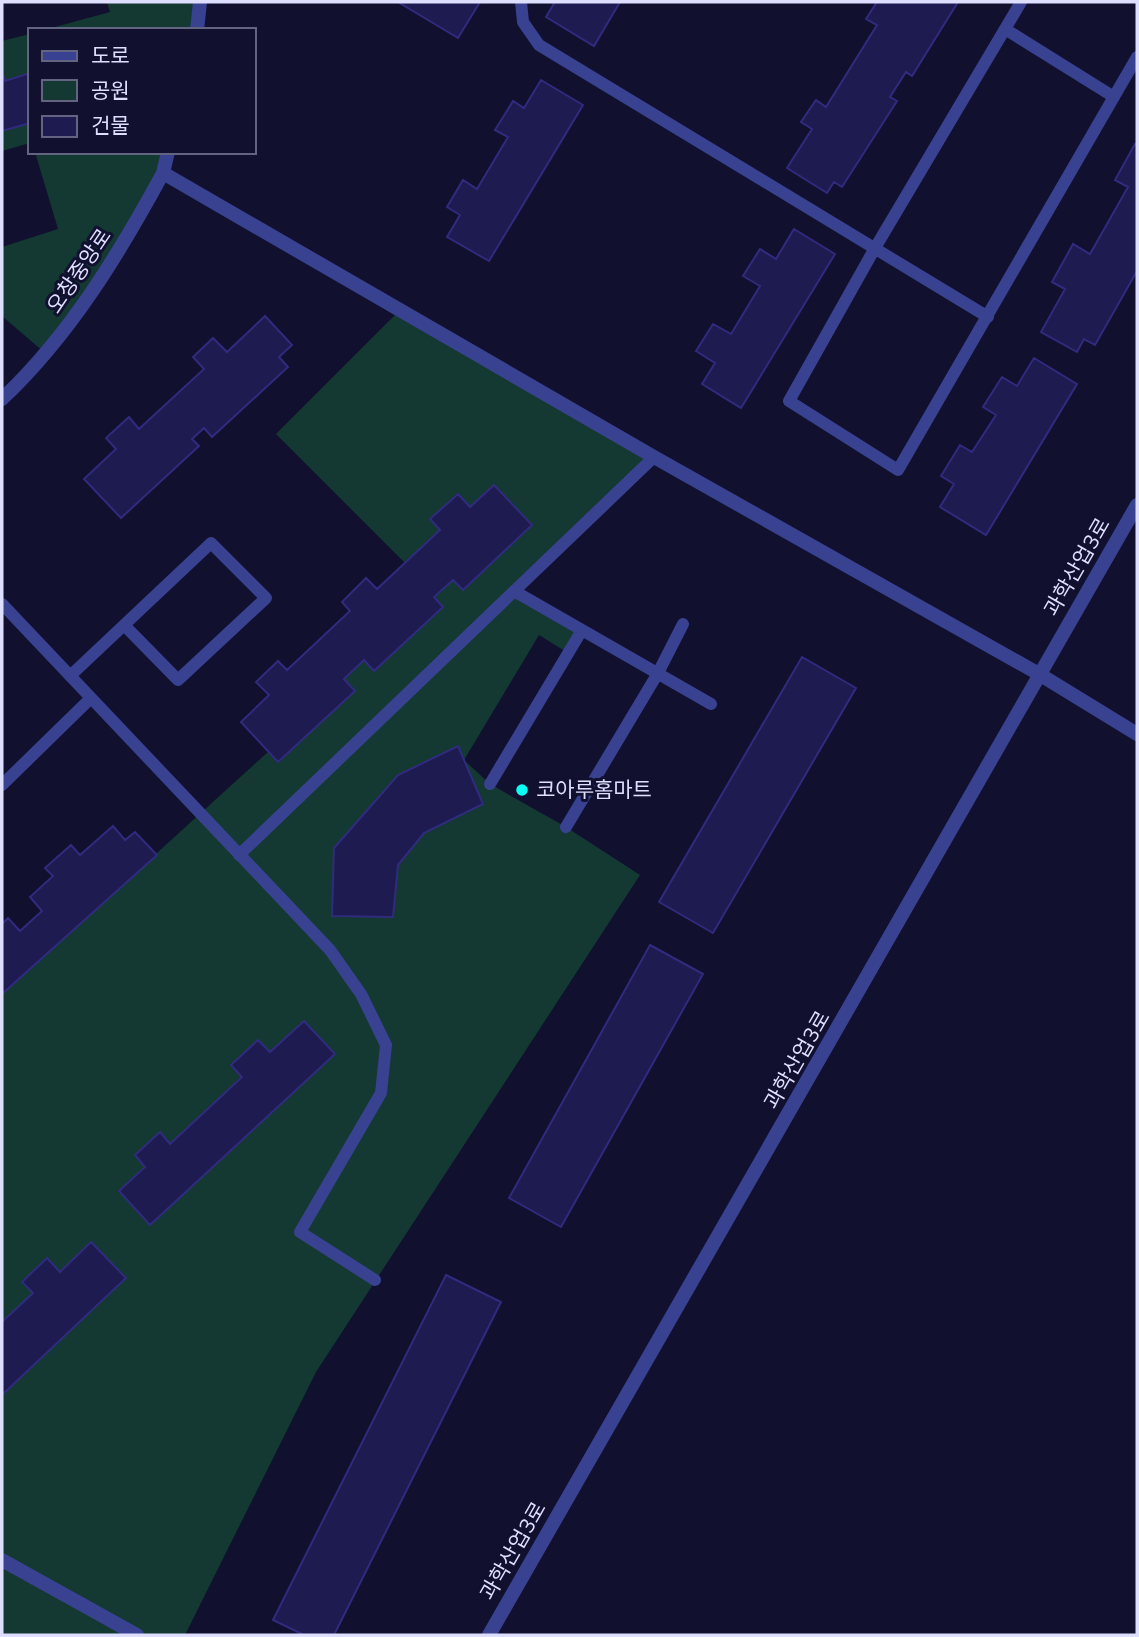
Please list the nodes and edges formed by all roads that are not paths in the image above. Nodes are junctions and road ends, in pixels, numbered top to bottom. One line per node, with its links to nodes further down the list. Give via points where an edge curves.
1 (200, 2): 4 (street)
2 (521, 2): 10 (lane, via 523,22 539,45)
3 (1021, 2): 5 (lane)
4 (197, 28)
5 (1005, 29): 7 (lane); 10 (lane)
6 (1137, 57): 7 (lane)
7 (1114, 97): 11 (lane)
8 (168, 154): 9 (street, 오창중앙로)
9 (163, 173): 12 (street, 오창중앙로, via 94,289 52,345); 13 (street)
10 (875, 248): 11 (lane); 11 (lane, via 789,401 898,470)
11 (988, 317)
12 (2, 399)
13 (654, 457): 15 (lane); 21 (street)
14 (1137, 505): 21 (street, 과학산업3로)
15 (514, 591): 19 (lane); 29 (lane)
16 (2, 604): 22 (lane)
17 (683, 624): 20 (lane)
18 (124, 625): 18 (lane, via 178,680 266,598 211,542); 22 (lane)
19 (582, 630): 20 (lane); 26 (lane)
20 (658, 673): 24 (lane); 28 (lane)
21 (1039, 674): 25 (street); 33 (street, 과학산업3로)
22 (70, 676): 23 (lane)
23 (91, 698): 27 (lane); 29 (lane)
24 (711, 704)
25 (1137, 734)
26 (490, 784)
27 (2, 785)
28 (566, 827)
29 (239, 855): 30 (lane, via 330,950 361,993 386,1045 381,1093 300,1232)
30 (375, 1280)
31 (2, 1560): 32 (street)
32 (137, 1635)
33 (489, 1635)

